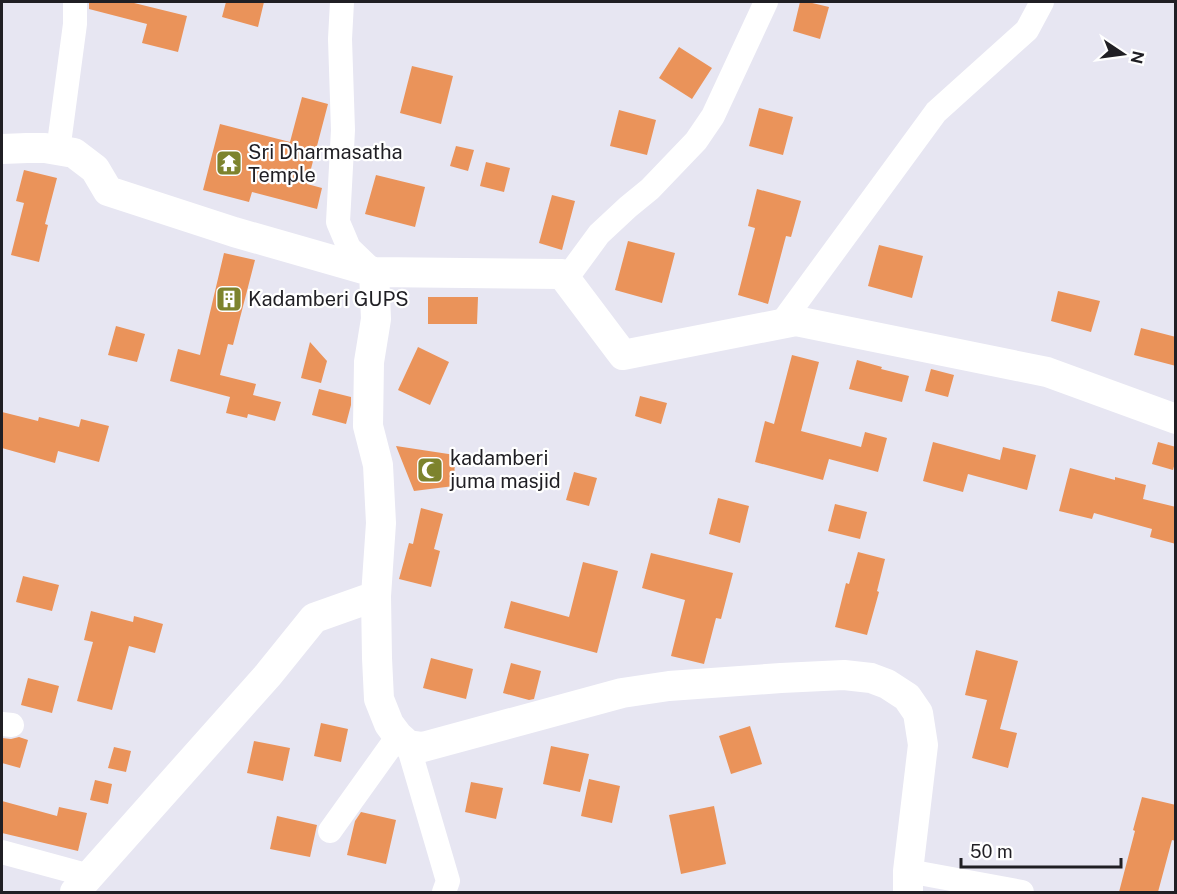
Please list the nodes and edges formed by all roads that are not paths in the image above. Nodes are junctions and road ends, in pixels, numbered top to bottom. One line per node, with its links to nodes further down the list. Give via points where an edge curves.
1 (75, 2): 6 (street)
2 (342, 2): 7 (street, via 343,130 338,222 349,248)
3 (765, 2): 8 (street, via 713,116 696,141 599,234)
4 (1042, 2): 9 (street, via 1027,30 936,112)
5 (2, 149): 6 (street)
6 (58, 151): 7 (street, via 74,153 95,169 108,191)
7 (375, 272): 8 (street, via 562,274); 11 (street, via 376,319 369,362 368,426 378,465 380,500)
8 (566, 279): 9 (street, via 623,355)
9 (780, 325): 10 (street, via 796,321 1047,372)
10 (1176, 419)
11 (376, 596): 12 (street, via 379,699 389,724); 16 (street, via 314,618)
12 (403, 741): 13 (street); 15 (street, via 423,747 622,693 669,686 844,675 871,678 907,697 918,713 923,745); 17 (street, via 448,881)
13 (330, 831)
14 (2, 852): 16 (street)
15 (908, 882): 18 (street)
16 (83, 884)
17 (444, 892)
18 (1022, 892)

